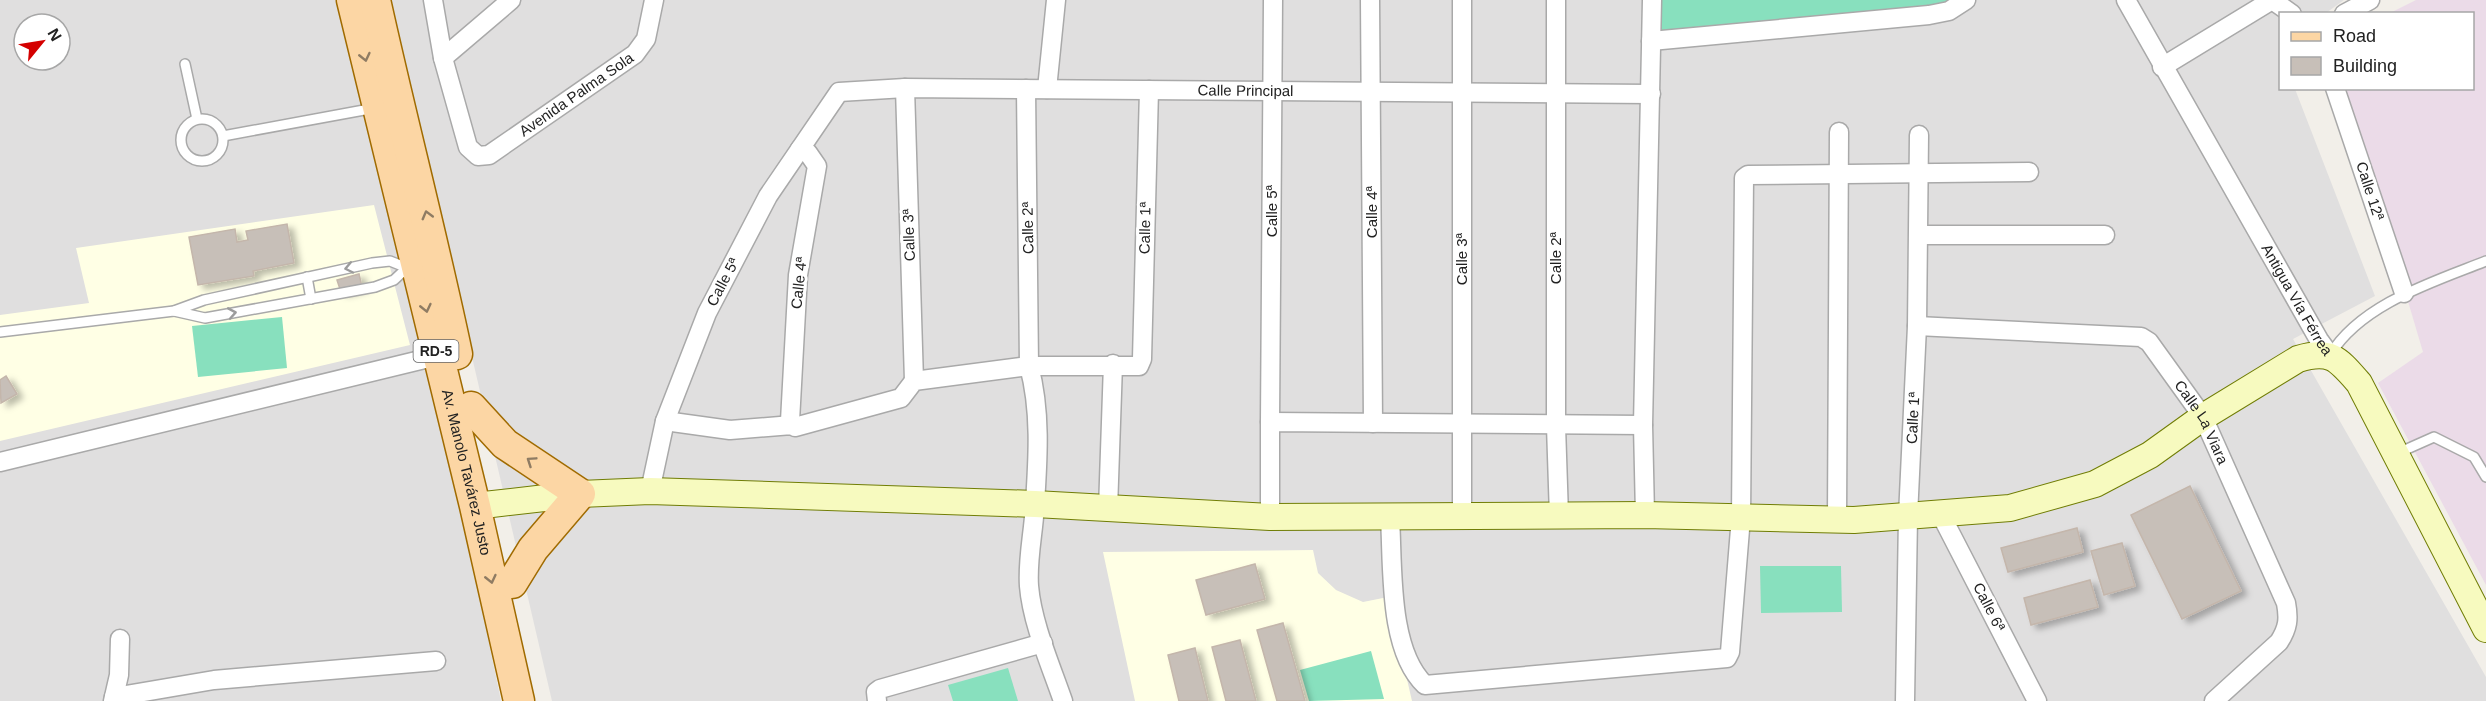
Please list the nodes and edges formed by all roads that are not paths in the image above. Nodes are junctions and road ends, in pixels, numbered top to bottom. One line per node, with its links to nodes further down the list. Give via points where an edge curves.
1 (352, 0): 33 (main road, Av. Manolo Tavárez Justo / RD-5, one-way to 33)
2 (375, 0): 45 (main road, Av. Manolo Tavárez Justo / RD-5, one-way to 2, via 397,103)
3 (433, 0): 19 (street)
4 (511, 0): 19 (street)
5 (654, 0): 19 (street, Avenida Palma Sola, via 646,39 635,54 489,155 478,156 468,147)
6 (1056, 0): 24 (street)
7 (1273, 0): 27 (street, Calle 5ª)
8 (1370, 0): 29 (street, Calle 4ª)
9 (1462, 0): 30 (street, Calle 3ª)
10 (1556, 0): 31 (street, Calle 2ª)
11 (1652, 0): 18 (street)
12 (1966, 0): 18 (street, via 1949,11 1929,15)
13 (2126, 0): 21 (street, Antigua Vía Férrea)
14 (2272, 0): 16 (street); 21 (street)
15 (2365, 1): 17 (street)
16 (2289, 12)
17 (2347, 12)
18 (1651, 41): 32 (street)
19 (443, 58)
20 (185, 64): 34 (lane)
21 (2162, 67): 52 (street, Antigua Vía Férrea)
22 (905, 88): 23 (street, Calle Principal); 28 (street, Calle Principal); 56 (street, Calle 3ª)
23 (1026, 89): 24 (street, Calle Principal); 55 (street, Calle 2ª)
24 (1047, 89): 25 (street, Calle Principal)
25 (1149, 90): 27 (street, Calle Principal); 54 (street, Calle 1ª, via 1142,358 1139,366)
26 (2336, 90): 47 (street, Calle 12ª)
27 (1273, 91): 29 (street, Calle Principal); 60 (street, Calle 5ª)
28 (839, 92): 38 (street, Calle 5ª)
29 (1371, 92): 30 (street, Calle Principal); 61 (street, Calle 4ª)
30 (1462, 92): 31 (street, Calle Principal); 62 (street, Calle 3ª)
31 (1556, 93): 32 (street, Calle Principal); 65 (street, Calle 2ª)
32 (1651, 94): 64 (street)
33 (377, 107): 37 (lane); 45 (main road, Av. Manolo Tavárez Justo / RD-5)
34 (197, 119): 37 (lane, via 213,122); 37 (lane, via 180,136 180,144 190,158 214,158 223,144)
35 (1839, 132): 41 (street)
36 (1919, 135): 40 (street, Calle 1ª)
37 (223, 136)
38 (800, 149): 59 (street, Calle 5ª, via 768,196 707,313); 63 (street, Calle 4ª, via 817,165 798,275)
39 (2029, 172): 40 (street)
40 (1920, 173): 41 (street); 42 (street, Calle 1ª)
41 (1840, 174): 80 (street, via 1744,178); 82 (street)
42 (1919, 234): 43 (street); 50 (street, Calle 1ª)
43 (2105, 235)
44 (2486, 261): 47 (lane)
45 (419, 262): 46 (lane, one-way to 46, via 372,263); 48 (lane, via 394,280 375,287); 53 (main road, Av. Manolo Tavárez Justo / RD-5, one-way to 53); 57 (main road, Av. Manolo Tavárez Justo / RD-5)
46 (308, 277): 48 (lane); 49 (lane, via 204,300)
47 (2404, 293): 52 (lane, via 2341,337)
48 (311, 299): 49 (lane, one-way to 48, via 205,318)
49 (174, 311): 51 (lane)
50 (1917, 326): 58 (street, Calle La Viara, via 2141,337 2149,342); 77 (street, Calle 1ª)
51 (0, 332)
52 (2330, 355): 58 (street, via 2298,359); 66 (street, Antigua Vía Férrea, via 2359,383)
53 (437, 356): 67 (street); 72 (main road, Av. Manolo Tavárez Justo / RD-5)
54 (1113, 364): 55 (street); 73 (street)
55 (1029, 366): 56 (street); 71 (street, Calle 2ª, via 1037,397)
56 (914, 381): 63 (street, via 901,398)
57 (471, 407): 70 (main road, one-way to 57, via 505,444); 72 (main road, Av. Manolo Tavárez Justo / RD-5)
58 (2203, 417): 74 (street, via 2150,455 2096,484 2010,508); 95 (street, Calle La Viara, via 2289,616 2287,630 2279,642)
59 (665, 421): 63 (street, via 730,430); 69 (street, Calle 5ª)
60 (1270, 422): 61 (street); 78 (street, Calle 5ª)
61 (1373, 423): 62 (street)
62 (1461, 424): 65 (street); 79 (street, Calle 3ª)
63 (792, 425)
64 (1644, 425): 65 (street); 75 (street)
65 (1556, 426): 76 (street, Calle 2ª)
66 (2396, 454): 68 (lane, via 2434,437 2474,457); 84 (street, Antigua Vía Férrea)
67 (0, 462)
68 (2486, 477)
69 (650, 491): 70 (street); 71 (street)
70 (580, 494): 72 (street); 83 (main road, via 533,549)
71 (1035, 504): 73 (street); 86 (street, Calle 2ª, via 1029,588)
72 (485, 505): 83 (main road, Av. Manolo Tavárez Justo / RD-5); 89 (main road, Av. Manolo Tavárez Justo / RD-5, one-way to 89)
73 (1108, 509): 78 (street)
74 (1940, 513): 77 (street); 94 (street, Calle 6ª)
75 (1645, 515): 76 (street); 80 (street)
76 (1559, 516): 79 (street)
77 (1908, 516): 82 (street); 93 (street, Calle 1ª)
78 (1270, 517): 81 (street)
79 (1462, 517): 81 (street)
80 (1741, 517): 81 (street, via 1727,658 1425,685 1412,673 1402,647 1394,596); 82 (street)
81 (1390, 518)
82 (1838, 519)
83 (512, 583): 90 (main road, Av. Manolo Tavárez Justo / RD-5)
84 (2486, 629)
85 (120, 639): 88 (street)
86 (1043, 643): 91 (street, via 880,689 876,692); 92 (street, Calle 2ª)
87 (436, 661): 88 (street, via 214,680)
88 (114, 699)
89 (519, 701)
90 (540, 701)
91 (877, 701)
92 (1063, 701)
93 (1905, 701)
94 (2037, 701)
95 (2214, 701)

